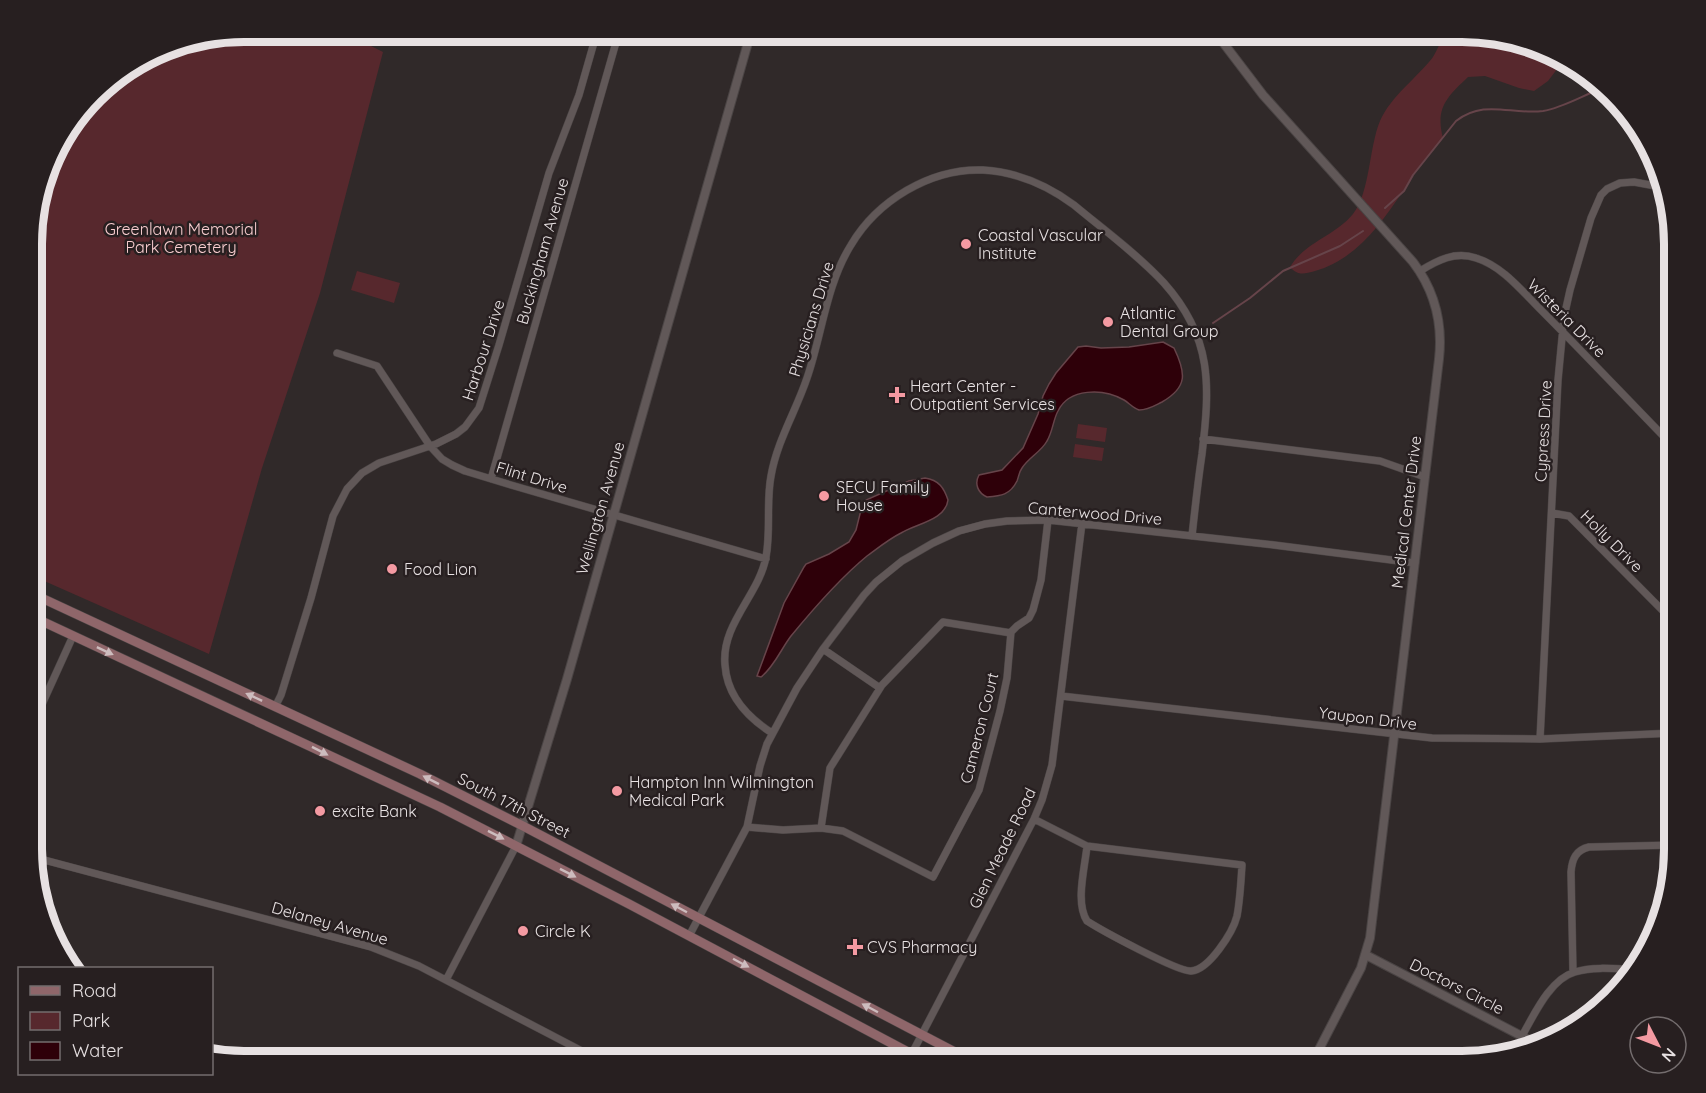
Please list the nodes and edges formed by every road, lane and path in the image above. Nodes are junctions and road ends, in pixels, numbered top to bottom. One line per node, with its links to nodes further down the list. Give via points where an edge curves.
1 (594, 42): 11 (street, Harbour Drive, via 576,104 549,173 479,408 456,434)
2 (616, 42): 13 (street, Buckingham Avenue)
3 (749, 42): 15 (street, Wellington Avenue)
4 (1222, 42): 6 (street, Medical Center Drive, via 1275,110)
5 (1655, 185): 7 (street, Cypress Drive, via 1620,183 1601,195 1573,280)
6 (1420, 271): 7 (street, Wisteria Drive, via 1450,256 1467,255 1484,261 1506,276); 12 (street, Medical Center Drive, via 1435,302 1441,333)
7 (1563, 332): 9 (street, Wisteria Drive); 14 (street, Cypress Drive)
8 (338, 353): 11 (street, Flint Drive, via 377,366)
9 (1664, 437)
10 (1203, 439): 12 (street, via 1380,461); 18 (street); 19 (street, Physicians Drive, via 1207,396 1202,352 1192,324 1154,273 1074,205 1038,183 981,170 934,178 898,196 879,211 850,245 842,261 807,379 773,465)
11 (430, 446): 13 (street, Flint Drive, via 452,465); 30 (street, Harbour Drive, via 379,463 354,480 342,496)
12 (1425, 477): 20 (street, Medical Center Drive)
13 (491, 479): 15 (street, Flint Drive)
14 (1552, 513): 22 (street, Holly Drive, via 1569,516); 34 (street, Cypress Drive)
15 (613, 516): 19 (street, Flint Drive); 36 (street, Wellington Avenue)
16 (1048, 520): 17 (street, Canterwood Drive); 24 (street, via 1033,610); 26 (street, Canterwood Drive, via 978,526 917,551 870,589)
17 (1082, 523): 18 (street, Canterwood Drive); 28 (street, Glen Meade Road)
18 (1192, 536): 20 (street, Canterwood Drive)
19 (766, 559): 31 (street, Physicians Drive, via 726,643 724,663 728,684 738,703)
20 (1414, 563): 33 (street, Medical Center Drive)
21 (42, 598): 30 (main road, South 17th Street, one-way to 21)
22 (1664, 612)
23 (42, 621): 25 (main road)
24 (1011, 633): 27 (street, via 943,622); 38 (street, Cameron Court, via 1007,678 979,790 933,877 843,831)
25 (73, 636): 29 (street); 40 (main road, one-way to 40, via 300,740)
26 (823, 648): 27 (street); 31 (street, Canterwood Drive)
27 (880, 688): 38 (street, via 830,768)
28 (1061, 696): 33 (street, Yaupon Drive); 35 (street, Glen Meade Road, via 1048,784)
29 (42, 704)
30 (275, 707): 36 (main road, South 17th Street, one-way to 30)
31 (772, 733): 37 (street, Canterwood Drive, via 760,766)
32 (1664, 733): 34 (street, Yaupon Drive)
33 (1395, 734): 34 (street, Yaupon Drive, via 1456,740); 45 (street, Medical Center Drive)
34 (1540, 739)
35 (1034, 819): 41 (street); 49 (street, Glen Meade Road)
36 (523, 826): 40 (street, Wellington Avenue); 43 (main road, South 17th Street, one-way to 36)
37 (747, 827): 38 (street, Cameron Court); 43 (street, Canterwood Drive)
38 (821, 828)
39 (1664, 845): 47 (street, via 1589,847 1576,854 1571,872)
40 (516, 846): 44 (main road, one-way to 44); 48 (street, Wellington Avenue)
41 (1087, 846): 41 (street, via 1081,901 1087,921 1170,965 1190,971 1207,964 1236,918 1242,865)
42 (43, 860): 48 (street, Delaney Avenue, via 371,947)
43 (699, 918): 44 (street, Canterwood Drive); 49 (main road, South 17th Street, one-way to 43)
44 (689, 936): 53 (main road, one-way to 53)
45 (1366, 955): 50 (street, Doctors Circle); 56 (street, Medical Center Drive)
46 (1624, 970): 47 (street)
47 (1573, 972): 50 (street, via 1547,994)
48 (446, 980): 52 (street, Delaney Avenue)
49 (922, 1035): 54 (street, Glen Meade Road); 55 (main road, South 17th Street)
50 (1522, 1036): 51 (street, Doctors Circle)
51 (1528, 1039)
52 (582, 1051)
53 (897, 1051)
54 (914, 1051)
55 (953, 1051)
56 (1318, 1051)

